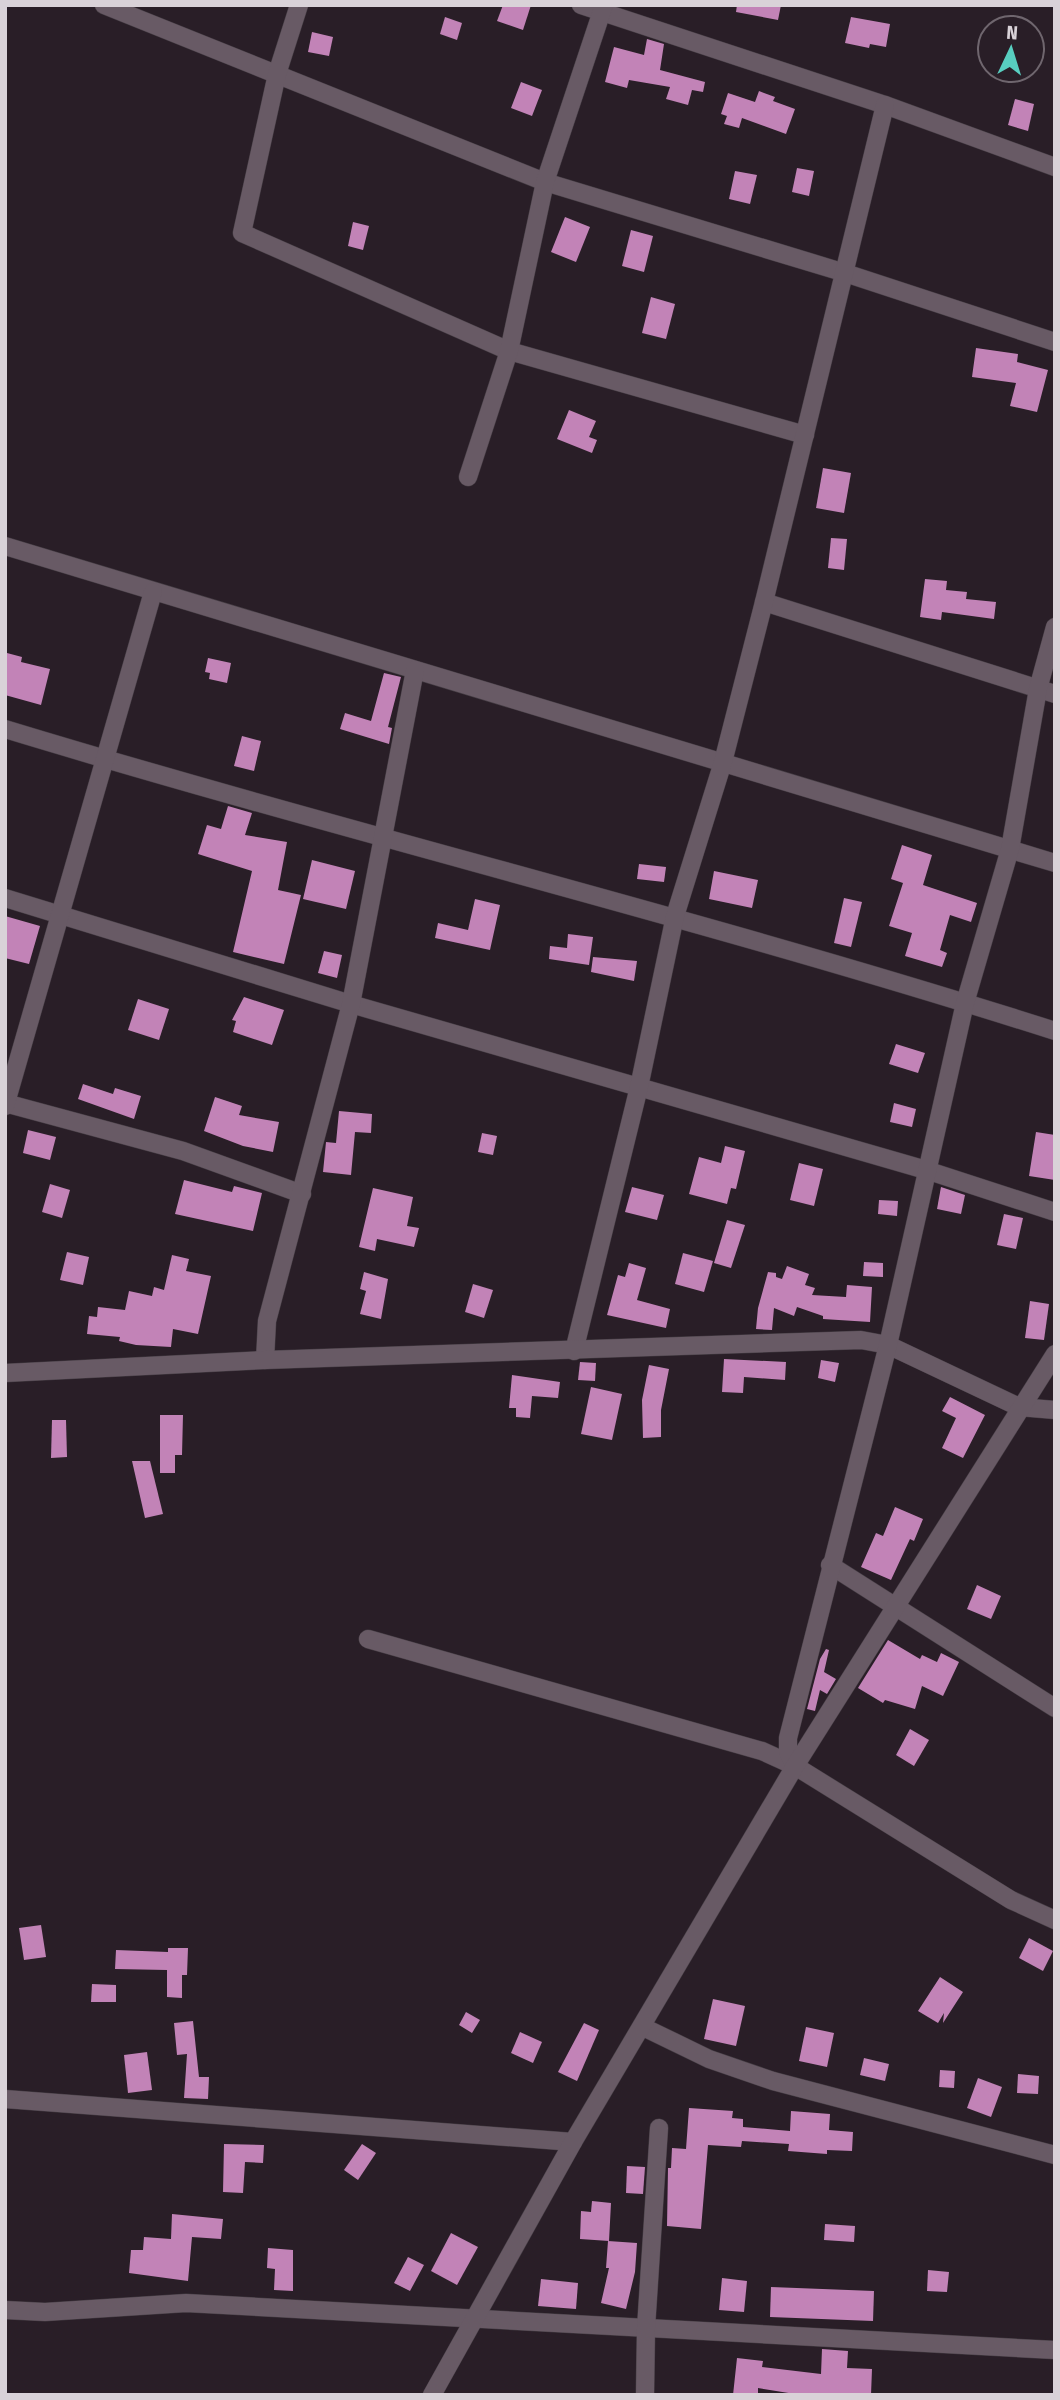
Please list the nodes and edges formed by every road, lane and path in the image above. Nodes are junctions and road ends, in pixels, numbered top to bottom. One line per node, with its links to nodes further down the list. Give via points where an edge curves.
1 (104, 5): 5 (street)
2 (299, 5): 5 (street)
3 (582, 5): 4 (street)
4 (603, 9): 6 (street); 8 (street)
5 (277, 74): 8 (street); 11 (street, via 242,233)
6 (885, 105): 7 (street); 9 (street)
7 (1055, 167)
8 (545, 182): 9 (street); 11 (street)
9 (842, 272): 10 (street); 12 (street)
10 (1055, 342)
11 (509, 351): 12 (street); 13 (street)
12 (805, 435): 16 (street)
13 (468, 477)
14 (5, 546): 15 (street)
15 (153, 592): 18 (street); 21 (street)
16 (764, 602): 19 (street); 22 (street)
17 (1055, 627): 19 (street)
18 (415, 670): 22 (street); 23 (street)
19 (1047, 691): 24 (street)
20 (5, 729): 21 (street)
21 (105, 759): 23 (street); 27 (street)
22 (723, 762): 24 (street); 28 (street)
23 (385, 836): 28 (street); 30 (street)
24 (1010, 849): 25 (street); 29 (street)
25 (1055, 863)
26 (5, 898): 27 (street)
27 (60, 915): 30 (street); 33 (street)
28 (675, 916): 29 (street); 32 (street)
29 (965, 1003): 31 (street); 34 (street)
30 (351, 1004): 32 (street); 35 (street)
31 (1055, 1031)
32 (639, 1087): 34 (street); 38 (street)
33 (5, 1104): 35 (street, via 183,1151)
34 (926, 1170): 36 (street); 37 (street)
35 (302, 1194): 40 (street, via 267,1321)
36 (1055, 1212)
37 (888, 1345): 38 (street, via 861,1340); 42 (street); 44 (street)
38 (574, 1351): 40 (street)
39 (1055, 1354): 42 (street)
40 (265, 1360): 41 (street)
41 (5, 1373)
42 (1019, 1407): 43 (street); 45 (street)
43 (1055, 1410)
44 (830, 1565): 45 (street); 48 (street, via 788,1738)
45 (895, 1606): 47 (street); 48 (street)
46 (368, 1639): 48 (street, via 762,1751)
47 (1055, 1708)
48 (795, 1766): 49 (street, via 1012,1900); 50 (street)
49 (1055, 1920)
50 (643, 2027): 53 (street); 54 (street, via 709,2059 773,2081)
51 (5, 2099): 53 (street)
52 (659, 2128): 57 (street)
53 (573, 2141): 56 (street)
54 (1055, 2155)
55 (5, 2310): 56 (street, via 45,2312 186,2303)
56 (477, 2317): 57 (street); 59 (street)
57 (646, 2328): 58 (street); 60 (street)
58 (1055, 2350)
59 (432, 2395)
60 (645, 2395)

